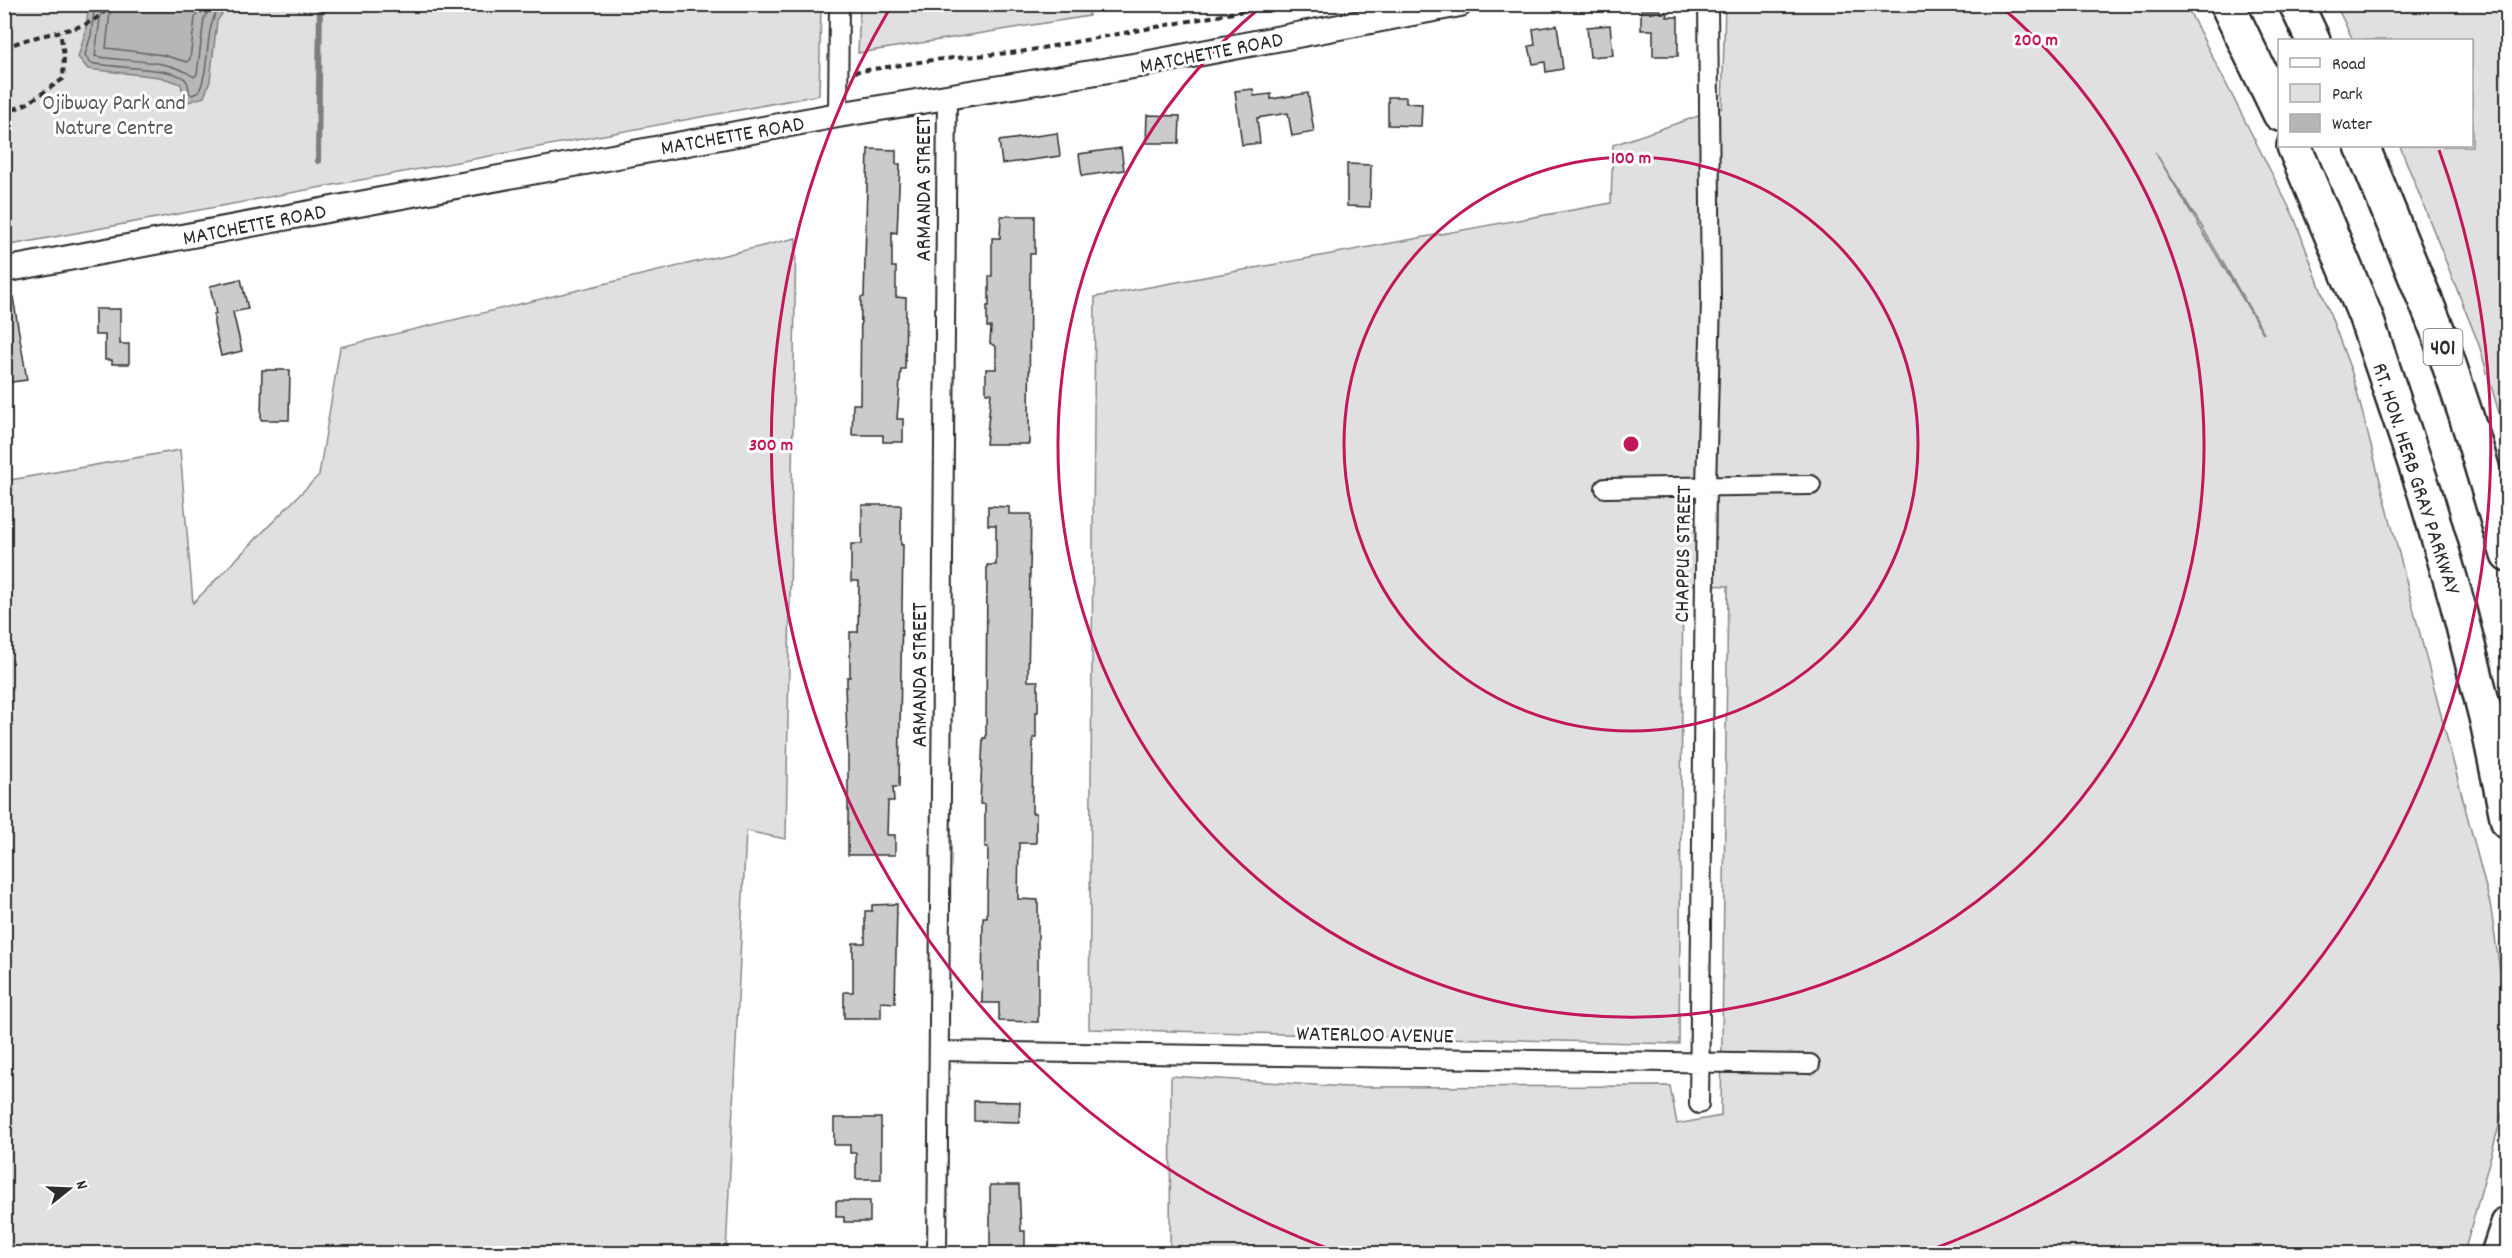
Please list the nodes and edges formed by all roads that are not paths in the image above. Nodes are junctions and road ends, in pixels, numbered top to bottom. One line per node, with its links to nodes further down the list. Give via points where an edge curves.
1 (839, 4): 9 (street)
2 (1460, 4): 7 (street, MATCHETTE ROAD, via 1139,65)
3 (1708, 4): 14 (street, CHAPPUS STREET, via 1711,301)
4 (2227, 4): 8 (highway)
5 (2296, 4): 6 (highway)
6 (2313, 39)
7 (947, 96): 9 (street, MATCHETTE ROAD); 18 (street, ARMANDA STREET)
8 (2278, 110)
9 (838, 115): 12 (street, MATCHETTE ROAD)
10 (2294, 147): 17 (highway, RT. HON. HERB GRAY PARKWAY, via 2365,315 2418,472 2457,602)
11 (2362, 147): 16 (highway, 401, via 2439,334)
12 (4, 270)
13 (1811, 485): 14 (street)
14 (1706, 486): 15 (street); 19 (street, CHAPPUS STREET)
15 (1605, 488)
16 (2508, 555)
17 (2508, 822)
18 (939, 1051): 19 (street, WATERLOO AVENUE); 23 (street, ARMANDA STREET)
19 (1699, 1062): 20 (street, WATERLOO AVENUE); 21 (street, CHAPPUS STREET)
20 (1810, 1064)
21 (1699, 1104)
22 (2508, 1224): 24 (highway)
23 (937, 1254)
24 (2498, 1254)

